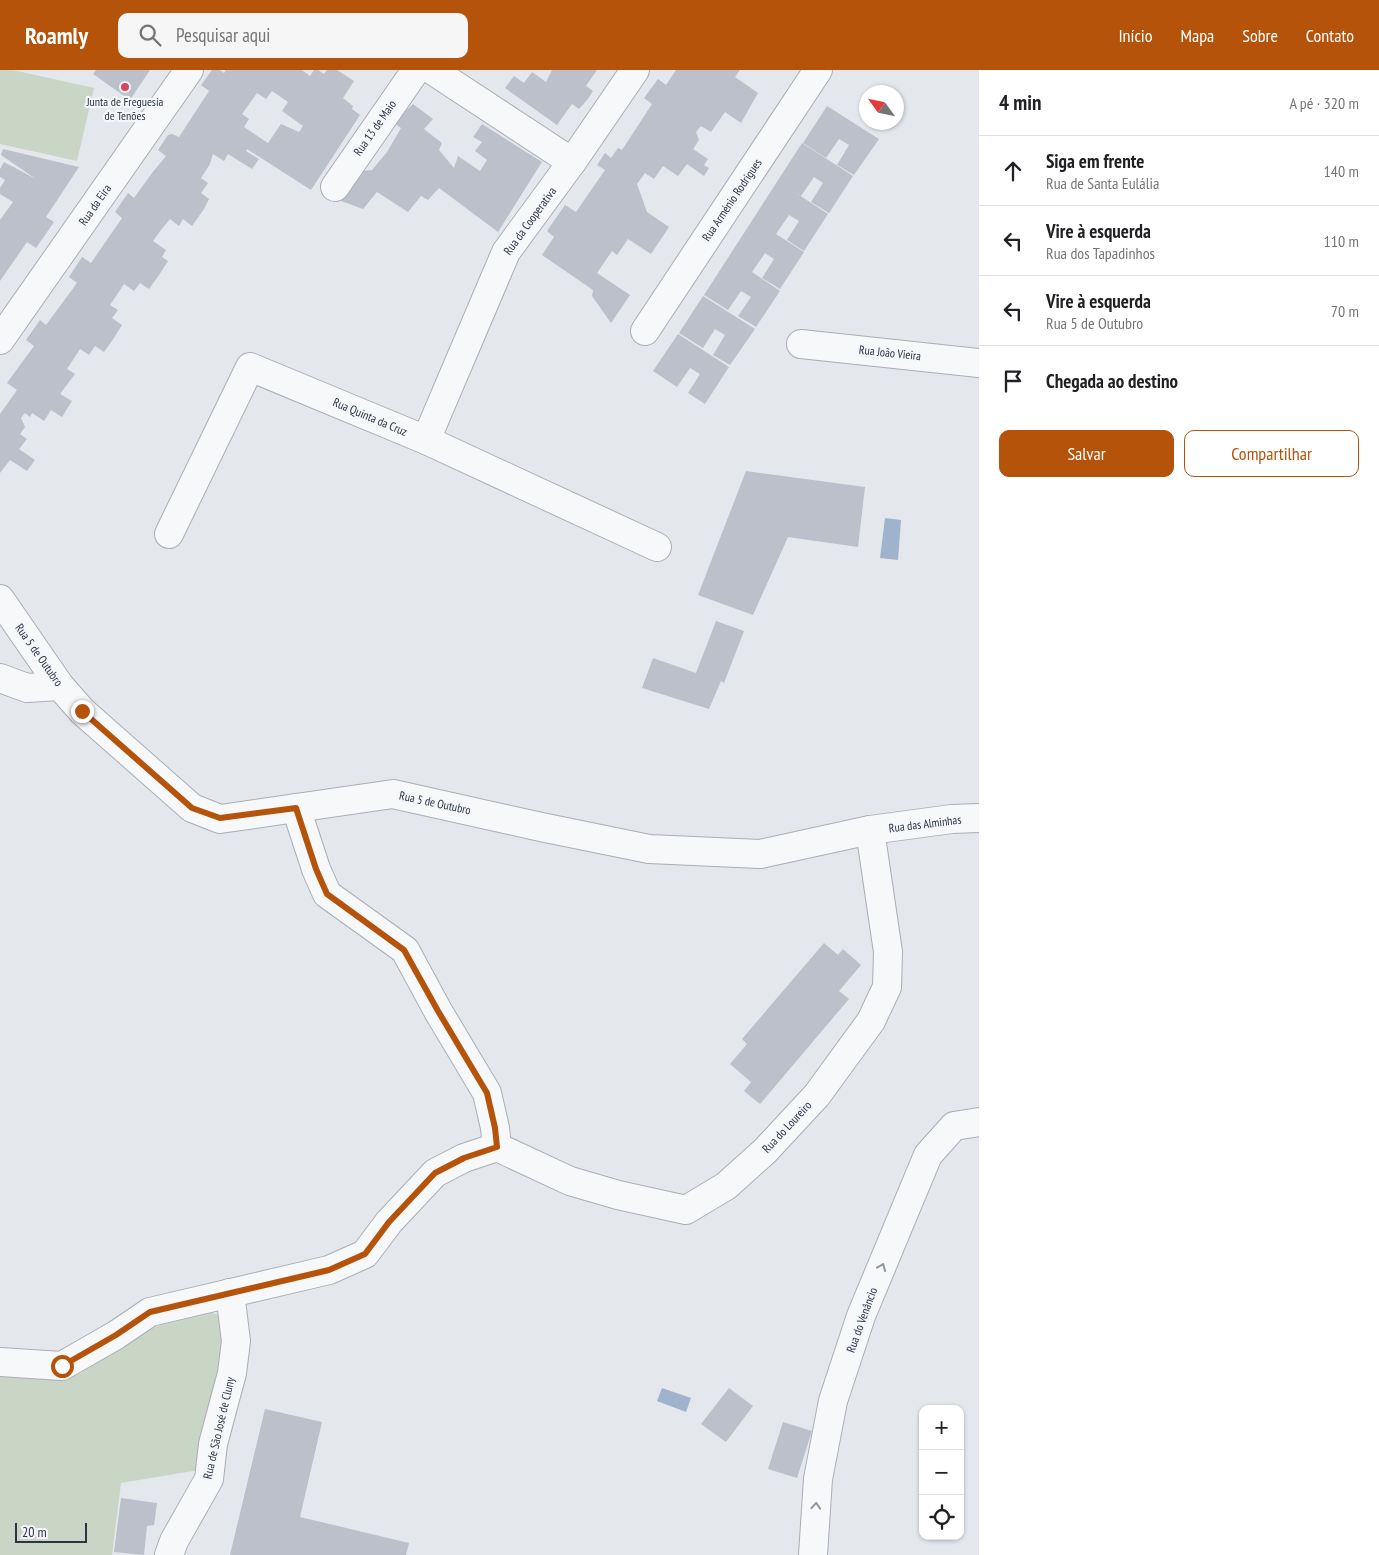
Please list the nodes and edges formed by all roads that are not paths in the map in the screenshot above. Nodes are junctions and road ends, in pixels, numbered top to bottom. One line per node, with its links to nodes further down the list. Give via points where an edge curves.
1 (189, 70): 9 (street, Rua da Eira)
2 (416, 70): 7 (street, Rua 13 de Maio)
3 (432, 70): 6 (street)
4 (635, 70): 6 (street, Rua da Cooperativa)
5 (818, 70): 8 (street, Rua Arménio Rodrigues)
6 (572, 162): 12 (street, Rua da Cooperativa, via 506,252)
7 (335, 187)
8 (645, 331)
9 (0, 340)
10 (801, 344): 11 (street, Rua João Vieira)
11 (979, 362)
12 (426, 440): 13 (street, Rua Quinta da Cruz, via 250,367); 14 (street, Rua Quinta da Cruz)
13 (169, 534)
14 (657, 547)
15 (0, 599): 17 (street, Rua 5 de Outubro)
16 (0, 678): 17 (street, via 26,688)
17 (60, 686): 18 (street, Rua 5 de Outubro, via 82,711 192,808 220,818)
18 (296, 808): 20 (street, Rua 5 de Outubro, via 392,794 649,849 760,854); 22 (street, via 327,894 404,950 487,1093)
19 (979, 818): 20 (street, Rua das Alminhas)
20 (870, 830): 22 (street, Rua do Loureiro, via 888,952 887,987 871,1021 817,1096 765,1151 726,1186 686,1210 618,1195 570,1180)
21 (979, 1122): 26 (street, Rua do Venâncio, one-way to 21, via 818,1479 831,1411 862,1316 928,1155 954,1126)
22 (497, 1147): 23 (street, via 464,1158 435,1173 389,1222 365,1254 329,1270)
23 (230, 1293): 24 (street, via 150,1312 62,1366); 25 (street, Rua de São José de Cluny, via 236,1341 232,1373 213,1444 209,1479)
24 (0, 1362)
25 (169, 1555)
26 (813, 1555)

